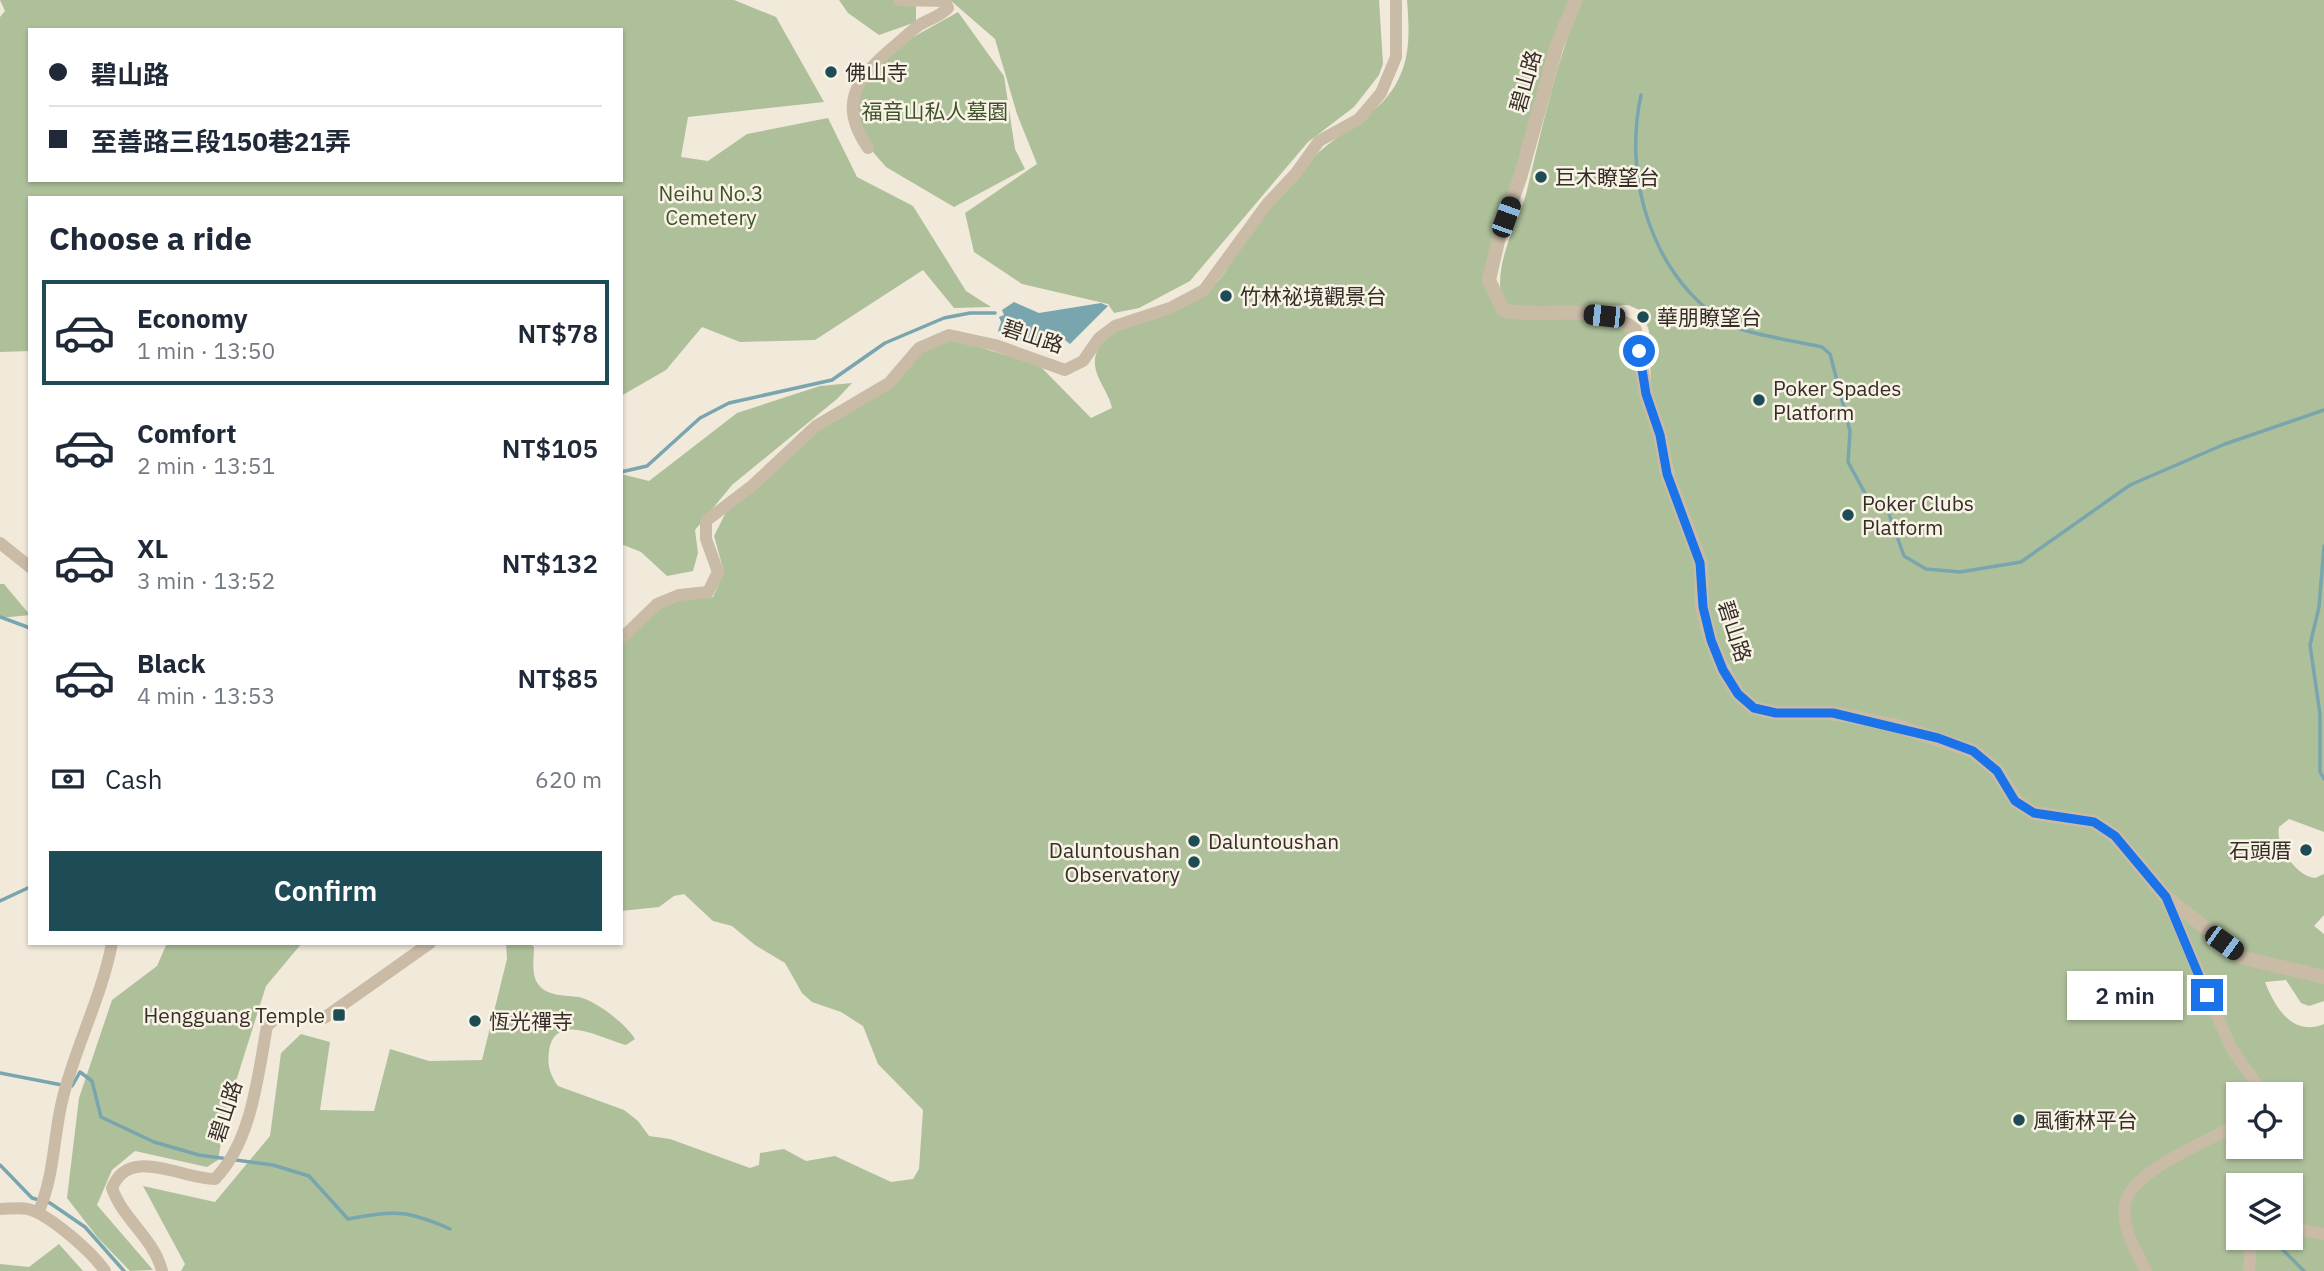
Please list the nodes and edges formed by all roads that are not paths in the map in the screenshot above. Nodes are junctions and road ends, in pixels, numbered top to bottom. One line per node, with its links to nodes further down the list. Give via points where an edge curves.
1 (899, 0): 4 (street, via 945,1 948,8 922,23 859,82 852,104 855,129)
2 (1396, 0): 7 (street, 碧山路, via 1396,57 1381,93 1359,118 1319,141 1204,290 1170,308 1115,326 1099,338 1083,361 1065,370 995,345 949,335 919,348 889,383 816,426 706,521 706,539 718,572 708,592 679,595 657,604)
3 (1576, 0): 8 (street, 碧山路, via 1557,46 1489,280 1503,310 1604,316 1625,321 1635,330 1667,474 1700,563 1711,640 1738,694 1754,708 1776,713 1833,713 1884,723 1973,751 1997,771 2015,801 2034,813 2094,822 2115,836)
4 (868, 148)
5 (0, 543): 6 (street)
6 (28, 565)
7 (623, 637)
8 (2166, 897): 11 (street, 碧山路, via 2244,958); 12 (street, via 2231,1048)
9 (112, 945): 15 (street, via 63,1097 50,1178)
10 (427, 945): 20 (street, 碧山路, via 324,1018 276,1018 267,1026 251,1107 229,1164 215,1178 140,1165 127,1168 116,1178 112,1188 118,1207 153,1248)
11 (2324, 977)
12 (2255, 1082)
13 (2226, 1130): 21 (street, via 2152,1170 2136,1184 2125,1203 2125,1223)
14 (0, 1209): 15 (street, via 24,1208)
15 (38, 1213): 19 (street)
16 (2303, 1230): 17 (street)
17 (2324, 1234)
18 (2249, 1250): 22 (street)
19 (105, 1271)
20 (162, 1271)
21 (2146, 1271)
22 (2249, 1271)

